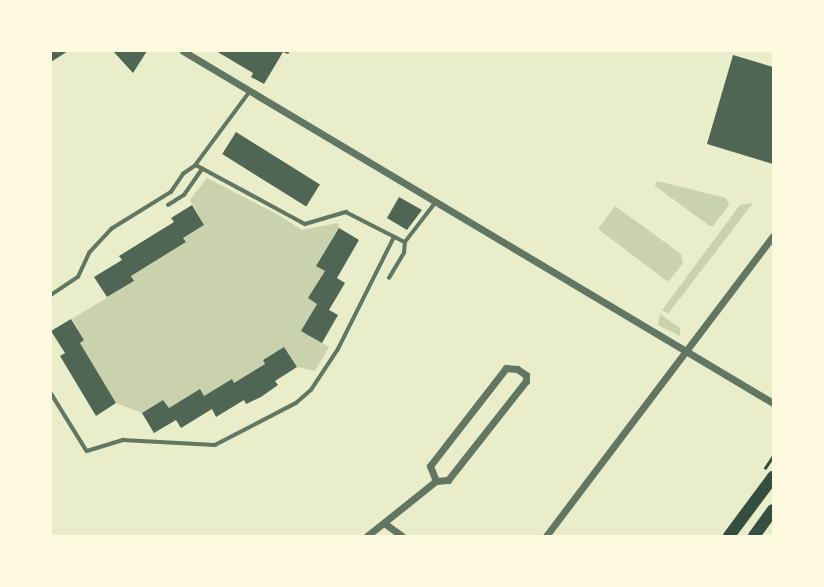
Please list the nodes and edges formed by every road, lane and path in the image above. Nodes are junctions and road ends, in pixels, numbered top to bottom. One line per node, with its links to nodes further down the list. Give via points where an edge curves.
1 (183, 51): 2 (street)
2 (251, 92): 3 (lane); 5 (street)
3 (196, 166): 4 (lane); 11 (lane, via 183,174 170,192 111,229 89,253 78,277)
4 (202, 169): 6 (lane, via 184,195); 8 (lane, via 305,224 346,212)
5 (436, 201): 9 (lane); 12 (street)
6 (168, 205)
7 (773, 236): 12 (street)
8 (394, 237): 9 (lane); 13 (lane, via 338,349 311,390 296,403 215,445 123,440 87,451)
9 (405, 242): 10 (lane, via 404,253)
10 (389, 278)
11 (51, 295)
12 (685, 351): 14 (street); 21 (street)
13 (51, 393)
14 (773, 403)
15 (773, 477): 22 (main road)
16 (436, 481): 16 (street, via 448,480 526,381 526,375 506,368 430,466); 18 (street)
17 (773, 510): 23 (main road)
18 (384, 523): 19 (street); 20 (street)
19 (367, 536)
20 (402, 536)
21 (546, 536)
22 (729, 536)
23 (754, 536)

